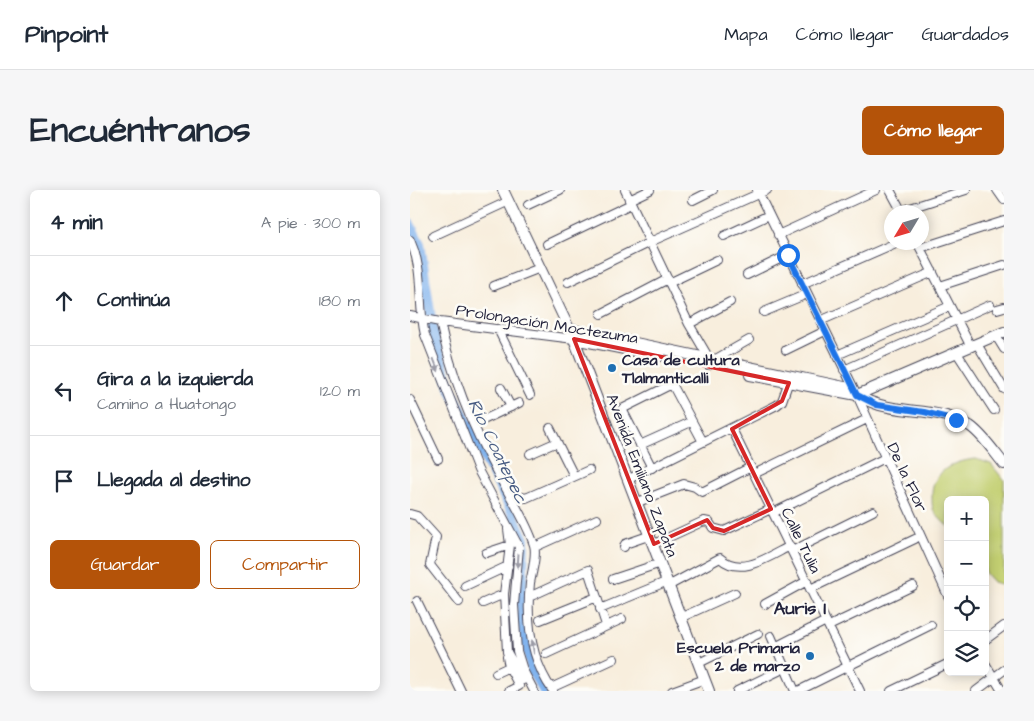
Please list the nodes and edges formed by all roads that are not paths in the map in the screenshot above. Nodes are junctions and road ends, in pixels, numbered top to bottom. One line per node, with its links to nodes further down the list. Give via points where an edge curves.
1 (504, 190): 12 (main road, Avenida Emiliano Zapata)
2 (560, 190): 14 (street)
3 (625, 190): 13 (street)
4 (650, 190): 13 (street)
5 (713, 190): 11 (street)
6 (767, 190): 10 (street)
7 (876, 190): 19 (street)
8 (890, 190): 15 (street)
9 (966, 190): 16 (street)
10 (757, 192): 17 (street, De la Flor); 23 (street)
11 (693, 200)
12 (509, 201): 20 (street); 31 (main road, Avenida Emiliano Zapata)
13 (630, 202): 23 (street); 25 (street)
14 (528, 205)
15 (898, 205)
16 (922, 205)
17 (769, 215): 19 (street, De la Flor); 21 (street)
18 (1004, 221): 24 (street)
19 (778, 235): 28 (street, De la Flor)
20 (433, 236)
21 (724, 236)
22 (410, 240): 46 (street, via 416,253 422,288)
23 (650, 242): 34 (street); 35 (street)
24 (929, 242)
25 (547, 244)
26 (884, 248): 36 (street)
27 (922, 250): 32 (street)
28 (788, 255): 33 (street); 36 (street, De la Flor)
29 (717, 260): 34 (street)
30 (1004, 265): 38 (street)
31 (540, 268): 37 (street); 53 (main road, Avenida Emiliano Zapata)
32 (933, 272): 38 (street); 49 (street)
33 (747, 275)
34 (668, 281): 44 (street); 50 (street)
35 (568, 282)
36 (802, 284): 39 (street, De la Flor)
37 (494, 286)
38 (940, 286): 41 (street)
39 (807, 294): 43 (street); 49 (street, De la Flor)
40 (730, 302): 50 (street)
41 (950, 306): 47 (street); 60 (street)
42 (997, 307): 47 (street)
43 (764, 312)
44 (601, 314)
45 (410, 316): 46 (street, Prolongación Moctezuma)
46 (422, 319): 48 (street, Prolongación Moctezuma); 95 (street, one-way to 95, via 478,470)
47 (958, 321): 56 (street); 62 (street)
48 (438, 322): 51 (street, Prolongación Moctezuma); 74 (street)
49 (820, 322): 52 (street, De la Flor)
50 (689, 324): 61 (street)
51 (498, 328): 53 (street, Prolongación Moctezuma); 66 (street)
52 (825, 332): 58 (street); 60 (street, De la Flor)
53 (571, 334): 61 (main road, Prolongación Moctezuma); 88 (main road, Avenida Emiliano Zapata)
54 (1000, 334): 56 (main road); 57 (street)
55 (749, 340): 61 (street)
56 (974, 346): 59 (main road); 65 (street)
57 (1004, 349)
58 (786, 350)
59 (957, 353): 67 (main road); 71 (street)
60 (837, 355): 62 (street, De la Flor)
61 (710, 362): 63 (main road, Prolongación Moctezuma)
62 (844, 370): 67 (street, De la Flor)
63 (789, 380): 67 (main road, Prolongación Moctezuma); 76 (street, via 782,401)
64 (501, 388): 70 (street)
65 (1004, 389)
66 (530, 395)
67 (857, 395): 72 (street, De la Flor); 83 (main road, Prolongación Moctezuma, via 877,405 924,412 970,426)
68 (410, 400): 82 (street)
69 (519, 403): 70 (street)
70 (510, 407): 74 (street)
71 (994, 410)
72 (867, 419): 81 (street, De la Flor); 86 (street)
73 (691, 422): 78 (street); 79 (street); 79 (street, via 672,384 622,409)
74 (475, 424): 89 (street)
75 (550, 428): 77 (street)
76 (732, 428): 78 (street); 86 (street, Calle Tulia)
77 (557, 442): 80 (street); 87 (street)
78 (703, 442): 84 (street)
79 (640, 445): 84 (street)
80 (530, 454)
81 (885, 458): 91 (street); 110 (street, De la Flor)
82 (438, 459)
83 (1004, 464)
84 (652, 468): 88 (street)
85 (589, 470): 87 (street)
86 (752, 470): 90 (street, via 702,492 695,486 684,484); 91 (street, Calle Tulia)
87 (574, 476): 89 (street, via 526,498)
88 (629, 479): 90 (main road, Avenida Emiliano Zapata)
89 (510, 495): 99 (street)
90 (638, 502): 97 (main road, Avenida Emiliano Zapata)
91 (772, 511): 97 (street, via 724,530 713,528 704,521); 101 (street, Calle Tulia)
92 (873, 511): 101 (street)
93 (410, 514): 117 (street, via 417,516 436,537 430,566)
94 (597, 519): 99 (street)
95 (507, 524): 98 (street); 145 (street, one-way to 145, via 519,547 514,605 517,651)
96 (915, 539): 111 (street)
97 (652, 540): 100 (street, via 625,544); 103 (main road, Avenida Emiliano Zapata)
98 (510, 545): 102 (street); 104 (street)
99 (535, 547): 115 (street)
100 (624, 547)
101 (791, 548): 106 (street, Calle Tulia); 107 (street, via 748,566 727,564 720,558)
102 (486, 553)
103 (661, 563): 105 (street); 107 (main road, Avenida Emiliano Zapata)
104 (508, 566): 108 (street); 113 (street)
105 (613, 579)
106 (806, 581): 111 (street, Calle Tulia); 119 (street)
107 (669, 583): 120 (street); 121 (main road, Avenida Emiliano Zapata)
108 (465, 586)
109 (914, 586): 124 (street)
110 (944, 587)
111 (810, 589): 124 (street, Calle Tulia)
112 (736, 593): 121 (street)
113 (504, 594): 118 (street); 132 (street)
114 (597, 597): 115 (street, via 588,570); 120 (street); 123 (street)
115 (529, 598): 146 (street, one-way to 115, via 532,651)
116 (417, 601): 147 (street)
117 (459, 602)
118 (483, 603)
119 (765, 604)
120 (600, 608): 126 (street)
121 (682, 618): 135 (main road, Avenida Emiliano Zapata)
122 (622, 619): 126 (street)
123 (540, 620)
124 (827, 624): 131 (street); 136 (street, Calle Tulia)
125 (931, 625): 136 (street)
126 (606, 626): 133 (street)
127 (1004, 626): 130 (street)
128 (758, 634): 135 (street)
129 (771, 636): 131 (street)
130 (989, 637)
131 (777, 646): 139 (street)
132 (507, 652): 138 (street); 145 (street, via 523,681)
133 (546, 654)
134 (614, 659): 146 (street)
135 (699, 664): 144 (main road, Avenida Emiliano Zapata)
136 (848, 664): 152 (street); 153 (street, Calle Tulia)
137 (944, 665): 154 (street)
138 (509, 667): 142 (street); 148 (street, via 519,686)
139 (786, 668): 151 (street); 152 (street)
140 (989, 670): 143 (street)
141 (1004, 670): 143 (street)
142 (496, 674)
143 (993, 678): 155 (street); 156 (street)
144 (705, 679): 149 (street); 150 (main road, Avenida Emiliano Zapata)
145 (532, 688)
146 (552, 689)
147 (461, 691)
148 (509, 691)
149 (672, 691)
150 (710, 691)
151 (737, 691)
152 (797, 691)
153 (860, 691)
154 (890, 691)
155 (976, 691)
156 (1002, 691)

